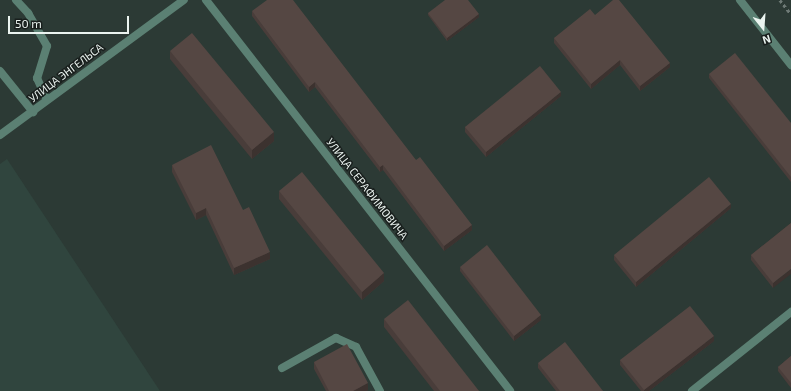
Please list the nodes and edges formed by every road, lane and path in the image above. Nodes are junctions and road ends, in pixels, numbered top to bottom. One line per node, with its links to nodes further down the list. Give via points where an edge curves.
1 (16, 0): 9 (street, via 28,13 47,46 37,78)
2 (184, 0): 9 (street, УЛИЦА ЭНГЕЛЬСА)
3 (206, 0): 15 (street, УЛИЦА СЕРАФИМОВИЧА)
4 (740, 0): 7 (street)
5 (780, 0): 6 (path)
6 (791, 14)
7 (791, 65)
8 (0, 71): 10 (street)
9 (47, 100): 10 (street, УЛИЦА ЭНГЕЛЬСА)
10 (33, 112): 11 (street, УЛИЦА ЭНГЕЛЬСА)
11 (0, 135)
12 (791, 312): 16 (street)
13 (282, 368): 14 (street, via 336,338 356,346)
14 (380, 391)
15 (510, 391)
16 (692, 391)

